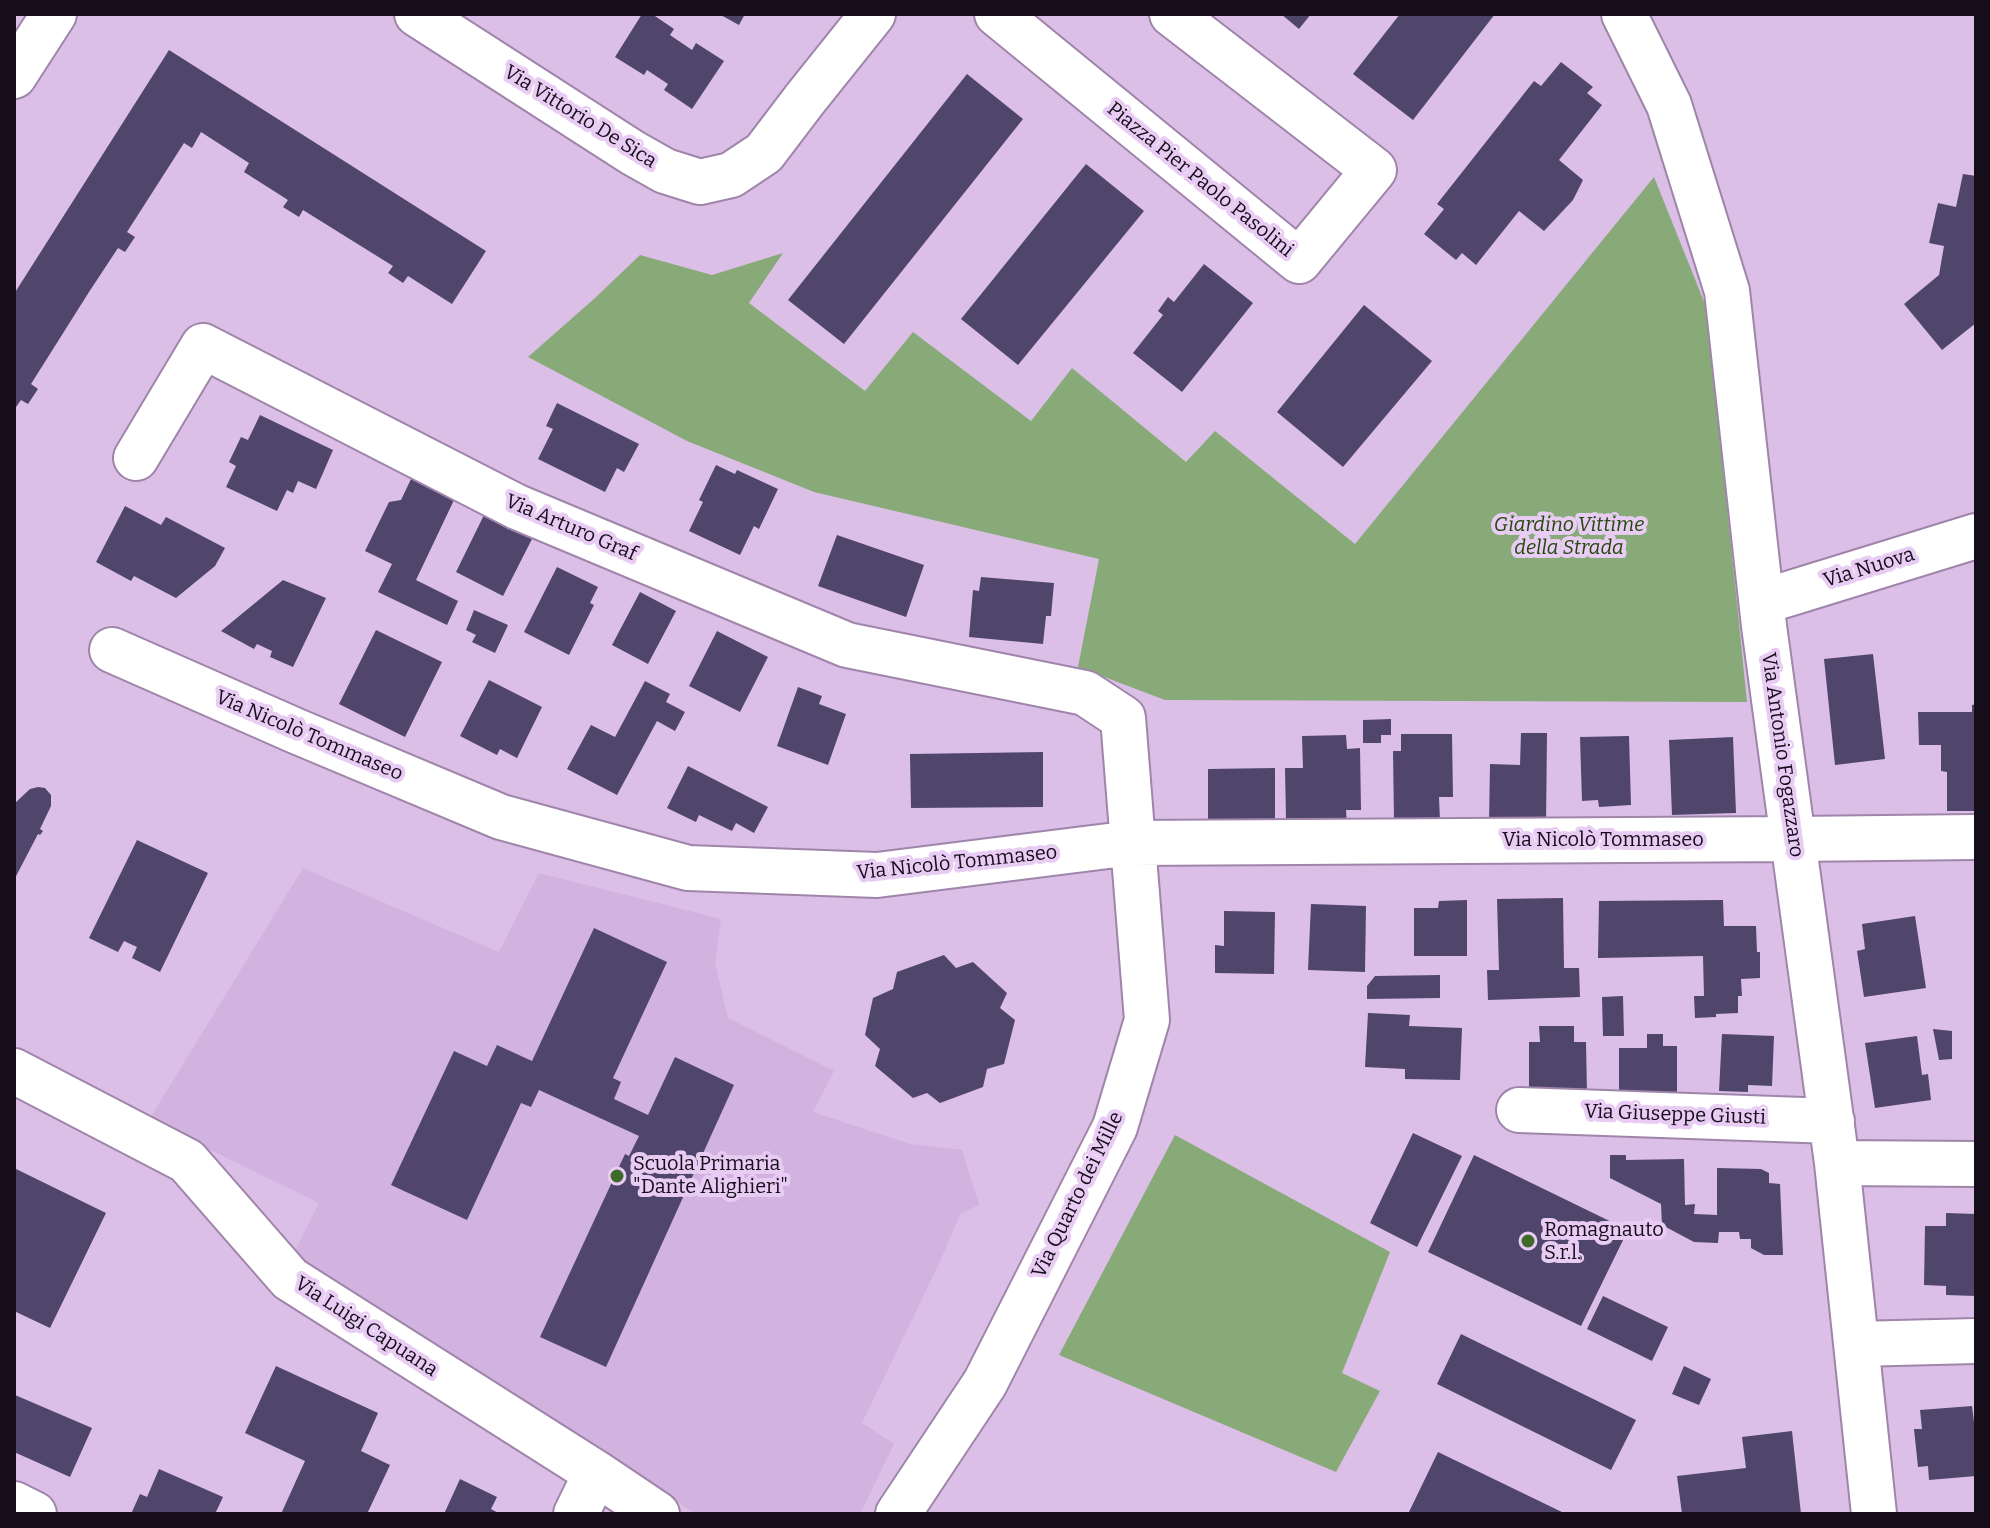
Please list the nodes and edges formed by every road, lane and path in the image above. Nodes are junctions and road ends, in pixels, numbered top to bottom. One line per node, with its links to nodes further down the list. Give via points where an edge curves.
1 (54, 14): 7 (street)
2 (417, 14): 3 (street, Via Vittorio De Sica, via 633,153 700,182 731,175 764,153)
3 (873, 14)
4 (997, 14): 5 (street, Piazza Pier Paolo Pasolini, via 1299,261 1374,170)
5 (1172, 14)
6 (1624, 14): 10 (street, Via Antonio Fogazzaro, via 1669,105 1727,291)
7 (14, 76)
8 (136, 458): 12 (street, Via Arturo Graf, via 203,346 517,507 847,645)
9 (1976, 536): 10 (street, Via Nuova)
10 (1762, 602): 14 (street, Via Antonio Fogazzaro)
11 (112, 650): 15 (street, Via Nicolò Tommaseo, via 501,817 688,868 877,875)
12 (1085, 693): 15 (street, Via Quarto dei Mille, via 1123,718)
13 (1976, 837): 14 (street, Via Nicolò Tommaseo)
14 (1794, 839): 15 (street, Via Nicolò Tommaseo); 18 (street, Via Antonio Fogazzaro)
15 (1132, 843): 27 (street, Via Quarto dei Mille, via 1147,1020 1115,1127 985,1383)
16 (14, 1071): 22 (street, Via Luigi Capuana, via 187,1161 290,1279)
17 (1519, 1110): 18 (street, Via Giuseppe Giusti)
18 (1834, 1142): 19 (street, Via Giuseppe Giusti); 21 (street, Via Antonio Fogazzaro)
19 (1976, 1164)
20 (1976, 1341): 21 (street)
21 (1856, 1344): 28 (street, Via Antonio Fogazzaro)
22 (596, 1473): 25 (street); 26 (street, Via Luigi Capuana)
23 (14, 1504): 24 (street)
24 (34, 1514)
25 (576, 1514)
26 (657, 1514)
27 (898, 1514)
28 (1874, 1514)

